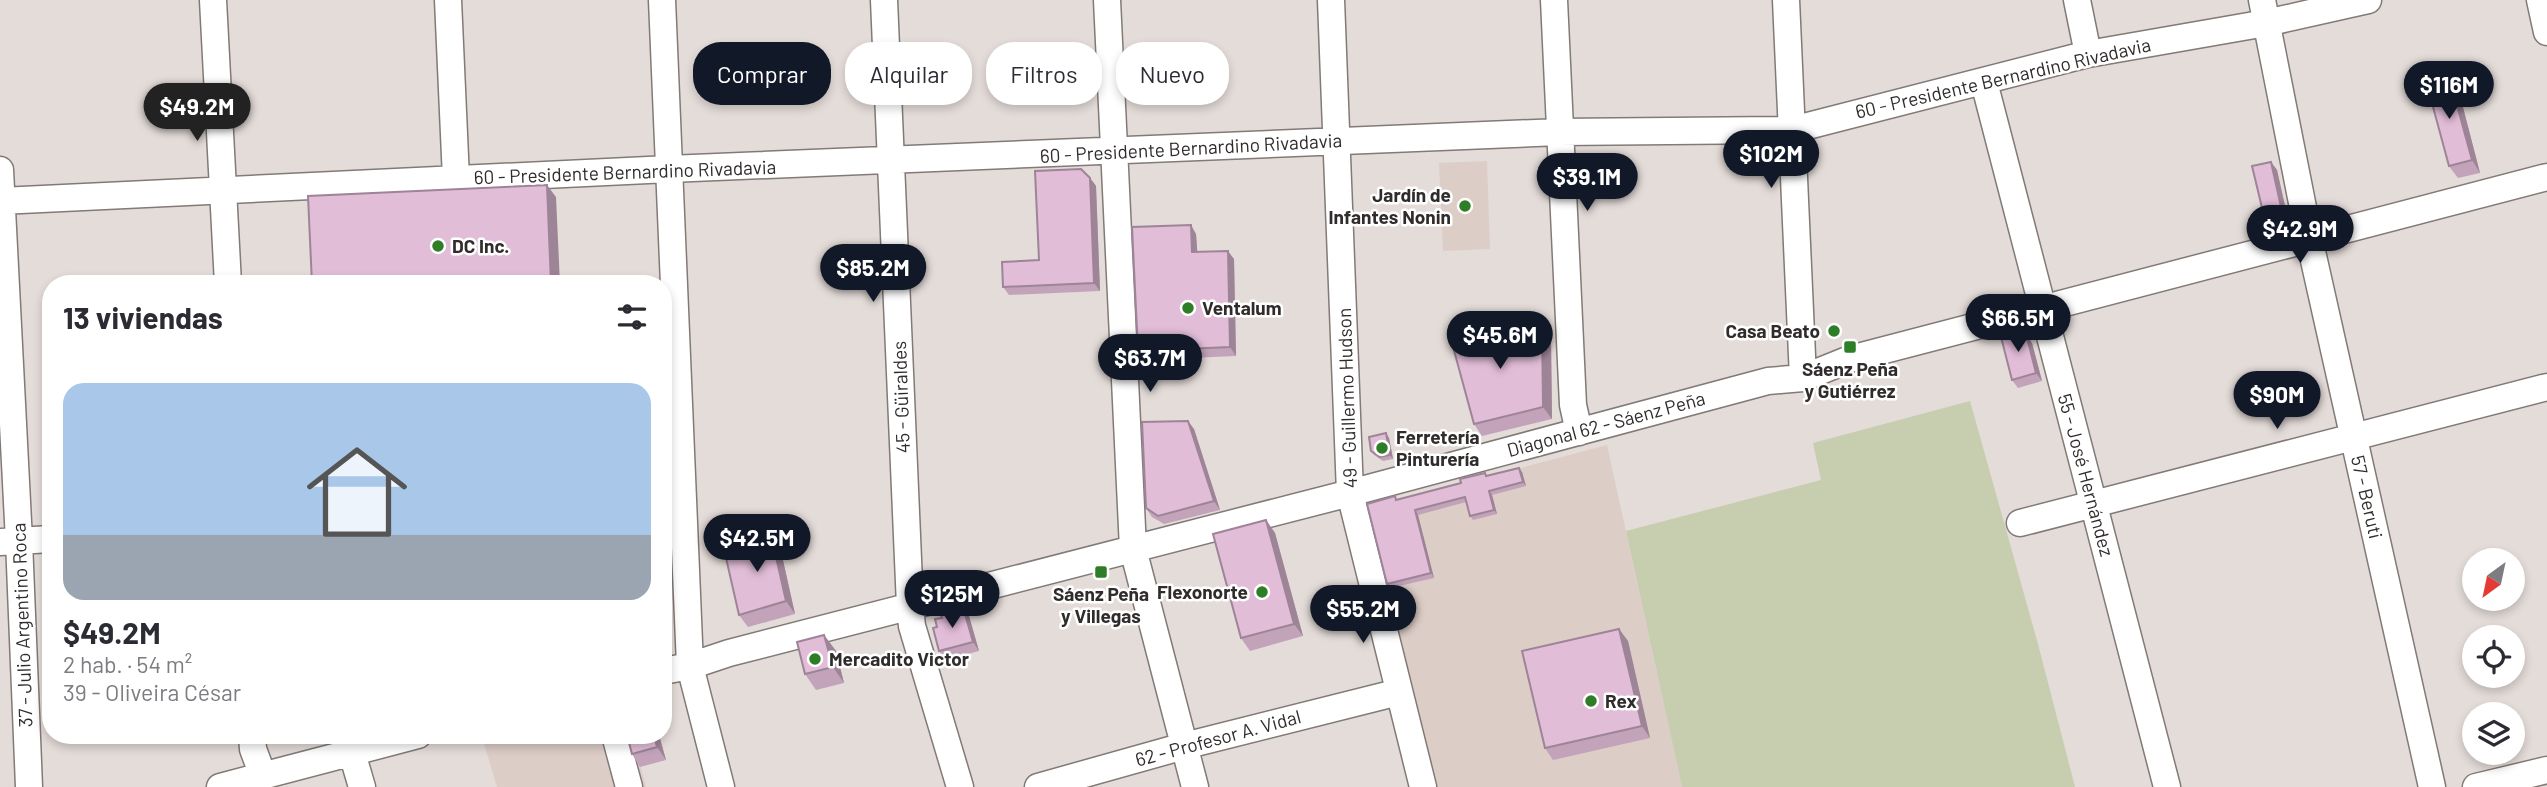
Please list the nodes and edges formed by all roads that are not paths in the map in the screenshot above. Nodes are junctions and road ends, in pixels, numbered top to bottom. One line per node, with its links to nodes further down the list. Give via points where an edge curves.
1 (213, 0): 25 (street)
2 (447, 0): 24 (street)
3 (662, 0): 21 (street)
4 (884, 0): 20 (street, 45 - Güiraldes)
5 (1107, 0): 19 (street)
6 (1331, 0): 18 (street, 49 - Guillermo Hudson)
7 (1554, 0): 17 (street)
8 (1786, 0): 16 (street)
9 (2077, 0): 14 (street)
10 (2368, 0): 12 (street, 60 - Presidente Bernardino Rivadavia)
11 (2540, 0): 13 (street)
12 (2264, 11): 14 (street, 60 - Presidente Bernardino Rivadavia); 27 (street, 57 - Beruti)
13 (2547, 32)
14 (2088, 54): 15 (street, 60 - Presidente Bernardino Rivadavia)
15 (1984, 82): 16 (street, 60 - Presidente Bernardino Rivadavia); 29 (street, 55 - José Hernández)
16 (1792, 130): 17 (street, 60 - Presidente Bernardino Rivadavia); 30 (street)
17 (1559, 132): 18 (street, 60 - Presidente Bernardino Rivadavia); 32 (street, via 1573,405)
18 (1336, 141): 19 (street, 60 - Presidente Bernardino Rivadavia); 34 (street, 49 - Guillermo Hudson)
19 (1115, 152): 20 (street, 60 - Presidente Bernardino Rivadavia); 39 (street)
20 (891, 161): 21 (street, 60 - Presidente Bernardino Rivadavia); 40 (street, 45 - Güiraldes)
21 (669, 169): 24 (street, 60 - Presidente Bernardino Rivadavia); 41 (street)
22 (0, 170): 26 (street, 37 - Julio Argentino Roca)
23 (2547, 177): 27 (street, Diagonal 62 - Sáenz Peña)
24 (456, 179): 25 (street, 60 - Presidente Bernardino Rivadavia)
25 (223, 190): 26 (street, 60 - Presidente Bernardino Rivadavia); 28 (street)
26 (1, 201): 38 (street, 37 - Julio Argentino Roca)
27 (2309, 239): 29 (street, Diagonal 62 - Sáenz Peña); 33 (street, 57 - Beruti)
28 (228, 275)
29 (2042, 310): 30 (street, Diagonal 62 - Sáenz Peña, via 1850,359); 35 (street, 55 - José Hernández)
30 (1803, 378): 32 (street, Diagonal 62 - Sáenz Peña, via 1768,381)
31 (2547, 387): 33 (street)
32 (1579, 432): 34 (street, Diagonal 62 - Sáenz Peña)
33 (2353, 436): 35 (street); 61 (street, 57 - Beruti)
34 (1350, 493): 39 (street, Diagonal 62 - Sáenz Peña); 43 (street, 49 - Guillermo Hudson)
35 (2094, 503): 36 (street); 60 (street, 55 - José Hernández)
36 (2020, 523)
37 (42, 539): 38 (street)
38 (10, 541): 51 (street, 37 - Julio Argentino Roca)
39 (1133, 549): 40 (street, Diagonal 62 - Sáenz Peña); 47 (street)
40 (910, 606): 41 (street, Diagonal 62 - Sáenz Peña); 56 (street, 45 - Güiraldes)
41 (690, 666): 42 (street, Diagonal 62 - Sáenz Peña); 55 (street)
42 (672, 669)
43 (1399, 692): 47 (street, 62 - Profesor A. Vidal); 59 (street, 49 - Guillermo Hudson)
44 (253, 744): 50 (street)
45 (385, 744): 48 (street)
46 (617, 744): 54 (street)
47 (1184, 746): 57 (street, 62 - Profesor A. Vidal); 58 (street)
48 (352, 753): 50 (street); 53 (street)
49 (2547, 770): 62 (street)
50 (263, 776): 52 (street)
51 (29, 787)
52 (220, 787)
53 (362, 787)
54 (629, 787)
55 (721, 787)
56 (960, 787)
57 (1038, 787)
58 (1195, 787)
59 (1423, 787)
60 (2167, 787)
61 (2432, 787)
62 (2476, 787)

